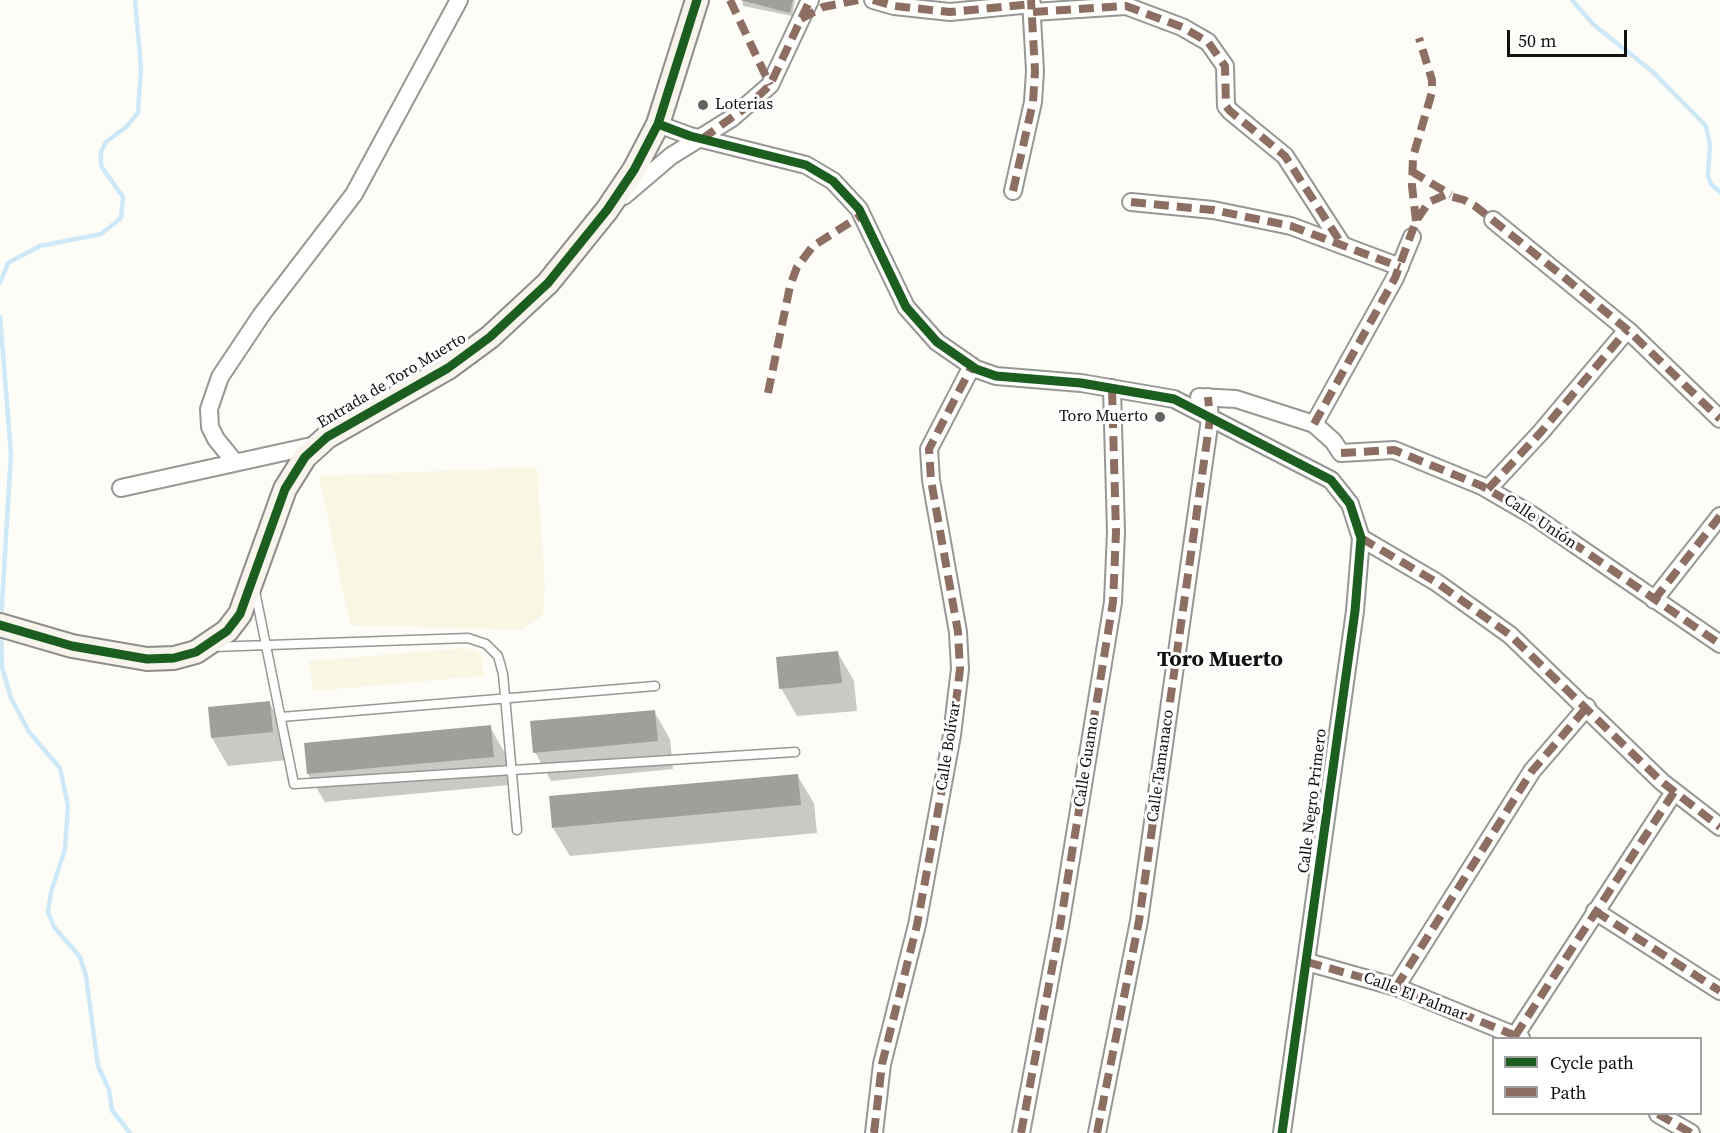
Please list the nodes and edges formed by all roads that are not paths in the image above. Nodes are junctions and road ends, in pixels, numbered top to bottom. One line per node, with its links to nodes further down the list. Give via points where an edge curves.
1 (459, 0): 25 (street, via 354,194 220,376 209,409 210,427)
2 (697, 0): 6 (street, Entrada de Toro Muerto)
3 (810, 0): 7 (street, via 770,85)
4 (873, 0): 5 (street, via 950,12)
5 (1032, 5): 8 (street, via 1033,102); 13 (street, via 1126,6 1182,27 1208,42 1225,66 1226,106 1286,156)
6 (658, 124): 7 (street); 11 (street, Entrada de Toro Muerto, via 622,189)
7 (702, 139): 11 (street, via 688,144 651,171); 16 (street, via 806,165 833,181 859,209 906,307 937,342)
8 (1013, 191)
9 (1131, 202): 13 (street, via 1228,212 1291,226)
10 (1493, 220): 15 (street)
11 (592, 230): 23 (street, Entrada de Toro Muerto, via 548,283 483,343 448,368)
12 (1412, 237): 14 (street)
13 (1341, 243): 14 (street)
14 (1400, 267): 22 (street)
15 (1627, 330): 21 (street); 28 (street)
16 (972, 366): 17 (street, via 1013,379); 52 (street, Calle Bolívar, via 928,449 958,632 960,669 952,735 917,925 882,1064)
17 (1112, 388): 19 (street); 53 (street, Calle Guamo, via 1116,532 1113,602 1060,926)
18 (1208, 397): 19 (street); 20 (street, Calle Tamanaco); 22 (street, via 1236,399)
19 (1174, 399): 20 (street)
20 (1210, 419): 26 (street); 54 (street, Calle Tamanaco, via 1139,921)
21 (1720, 419)
22 (1314, 424): 24 (street)
23 (316, 445): 25 (street); 31 (street, Entrada de Toro Muerto, via 294,471 285,489)
24 (1341, 453): 26 (street); 28 (street, Calle Unión, via 1394,450)
25 (234, 461): 27 (street)
26 (1331, 480): 30 (street, Calle Negro Primero, via 1350,504)
27 (121, 488)
28 (1488, 489): 32 (street, Calle Unión)
29 (1720, 516): 32 (street)
30 (1361, 538): 39 (street, via 1436,582 1510,635); 47 (street, Calle Negro Primero, via 1355,611)
31 (253, 578): 35 (street, Entrada de Toro Muerto, via 234,624); 36 (lane)
32 (1654, 600): 34 (street, Calle Unión)
33 (11, 628): 35 (street, Entrada de Toro Muerto, via 72,646 136,658 174,658)
34 (1720, 644)
35 (207, 647): 36 (lane)
36 (267, 647): 38 (lane, via 468,638 486,644 498,656); 40 (lane)
37 (656, 686): 38 (lane)
38 (506, 700): 40 (lane); 42 (lane)
39 (1587, 707): 43 (street); 48 (street, via 1521,786)
40 (281, 717): 42 (lane, via 294,784)
41 (795, 752): 42 (lane)
42 (512, 770): 45 (lane)
43 (1674, 792): 44 (street); 46 (street)
44 (1720, 827)
45 (517, 830)
46 (1595, 911): 49 (street); 50 (street)
47 (1307, 962): 48 (street, Calle El Palmar); 55 (street, Calle Negro Primero)
48 (1396, 987): 50 (street, Calle El Palmar)
49 (1720, 991)
50 (1518, 1037)
51 (1661, 1115): 56 (street)
52 (874, 1133)
53 (1021, 1133)
54 (1097, 1133)
55 (1282, 1133)
56 (1691, 1133)

